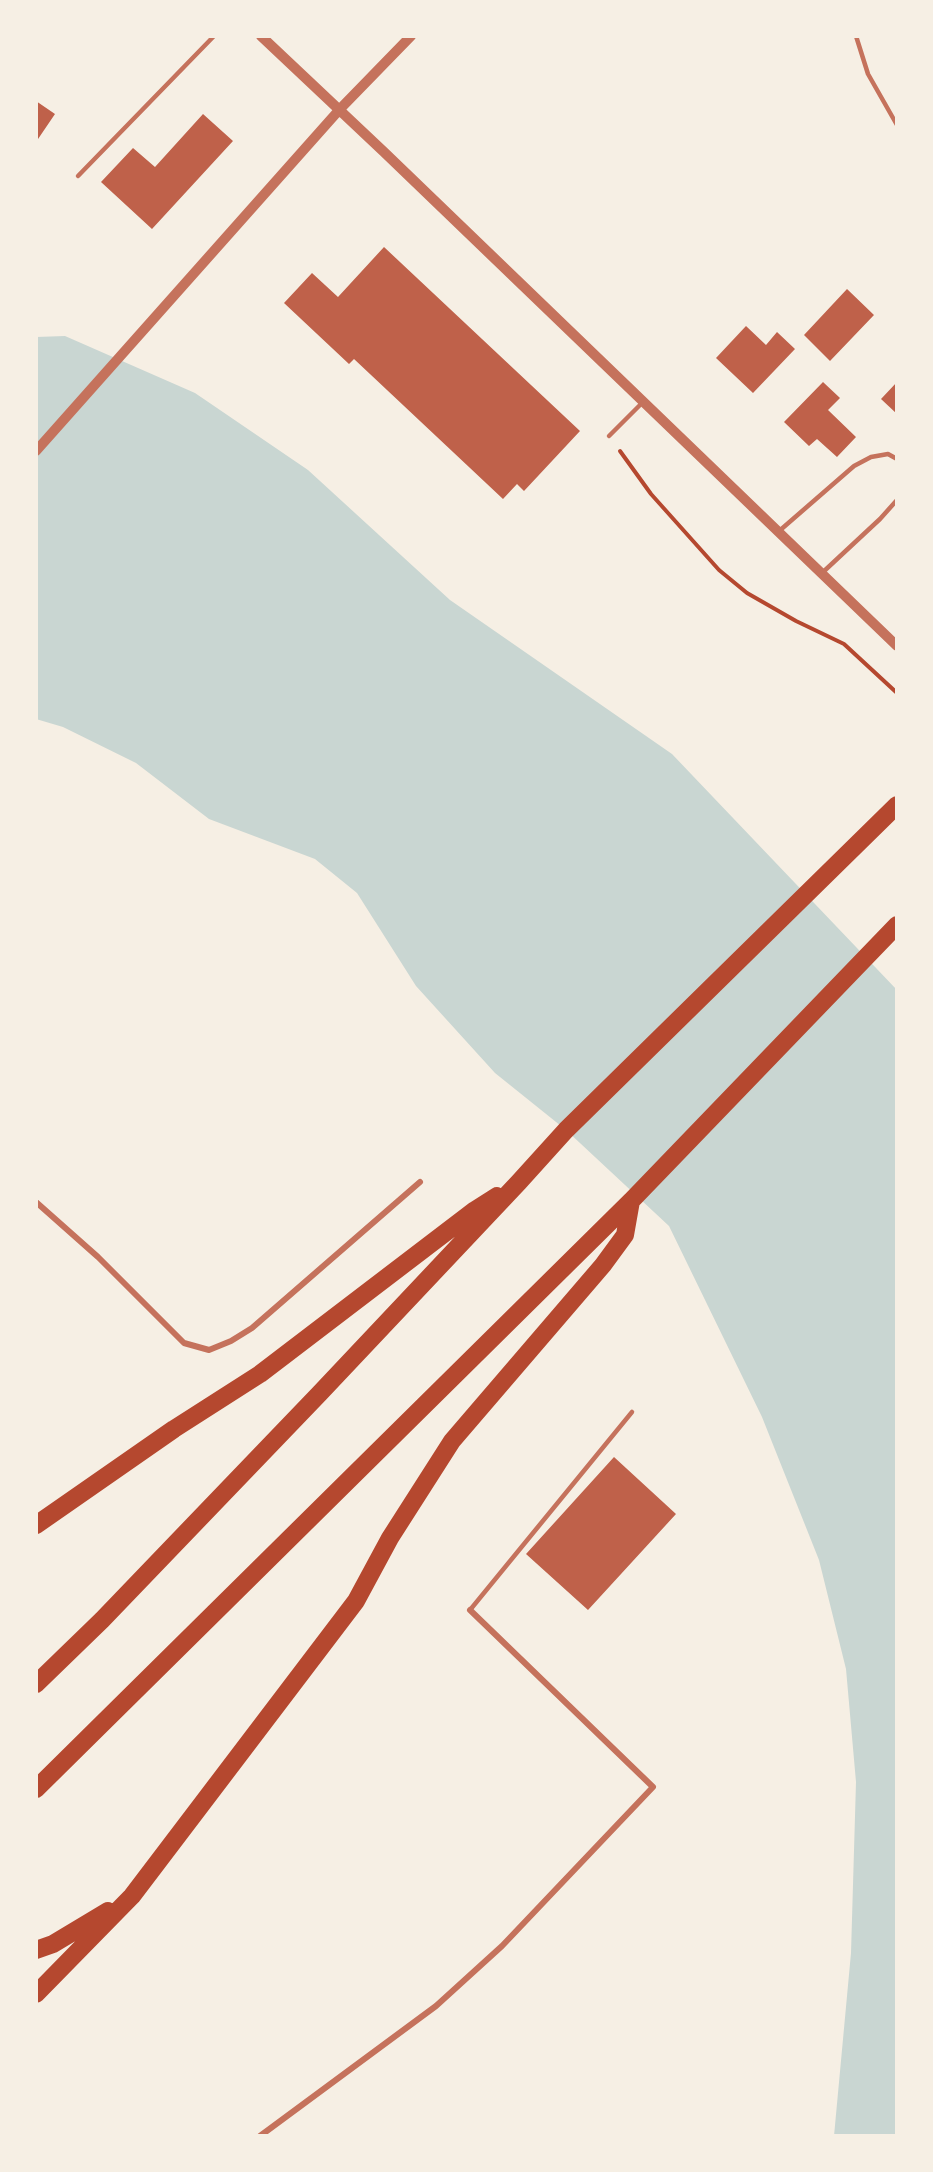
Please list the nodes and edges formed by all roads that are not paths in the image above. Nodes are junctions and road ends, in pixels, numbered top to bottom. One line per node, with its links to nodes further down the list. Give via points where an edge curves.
1 (214, 36): 7 (lane)
2 (261, 36): 5 (street)
3 (411, 36): 5 (street)
4 (856, 36): 6 (lane, via 868,74)
5 (340, 109): 8 (street); 10 (street)
6 (897, 125)
7 (78, 176)
8 (643, 402): 9 (lane); 13 (street)
9 (609, 436)
10 (36, 451)
11 (897, 459): 13 (lane, via 888,454 854,466)
12 (897, 500): 14 (lane)
13 (778, 532): 14 (street)
14 (822, 573): 15 (street)
15 (897, 646)
16 (897, 806): 19 (highway, via 566,1130)
17 (893, 930): 20 (highway)
18 (420, 1182): 21 (street, via 252,1328 209,1350 184,1343)
19 (519, 1182): 23 (highway, via 475,1210 260,1374); 25 (highway)
20 (631, 1200): 26 (highway); 27 (highway, via 625,1235 452,1441 390,1538 356,1601)
21 (36, 1202)
22 (632, 1412): 24 (lane)
23 (36, 1525)
24 (470, 1610): 30 (street, via 653,1787 502,1946 436,2006)
25 (36, 1684)
26 (36, 1789)
27 (132, 1896): 28 (highway, via 53,1944); 29 (highway)
28 (36, 1950)
29 (36, 1994)
30 (260, 2136)

